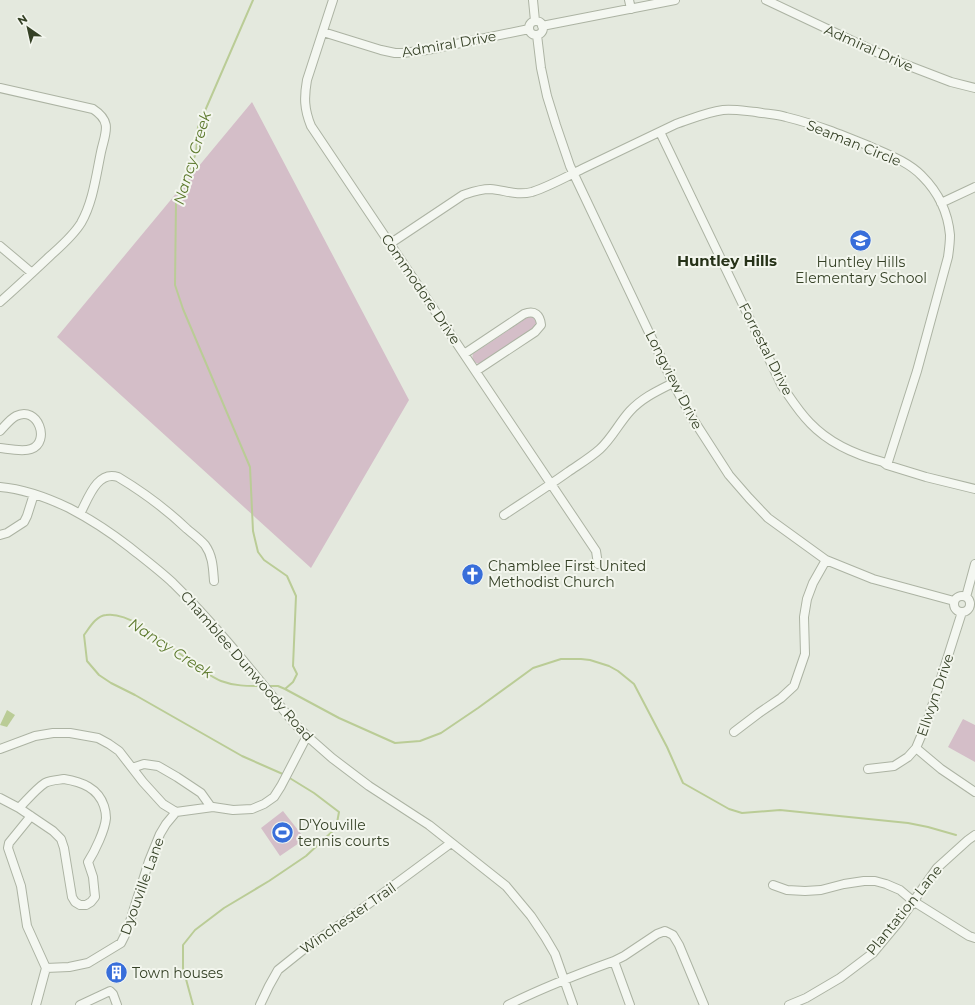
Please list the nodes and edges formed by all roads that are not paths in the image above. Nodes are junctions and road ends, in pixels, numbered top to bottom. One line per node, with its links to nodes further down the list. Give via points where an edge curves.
1 (333, 0): 10 (street, Commodore Drive)
2 (533, 0): 7 (street)
3 (629, 0): 6 (street)
4 (675, 0): 6 (street)
5 (766, 0): 13 (street, Admiral Drive, via 891,59)
6 (631, 9): 8 (street)
7 (536, 21): 8 (street); 9 (street, via 531,23)
8 (542, 26): 11 (street, via 542,31)
9 (529, 29): 10 (street, Admiral Drive, via 403,53 381,50); 11 (street)
10 (323, 32): 18 (street, Commodore Drive, via 307,80 305,93 309,121)
11 (537, 35): 15 (street, Longview Drive, via 547,96 561,142)
12 (0, 88): 20 (street, via 93,109 105,120 106,125 88,206 81,223 67,241)
13 (975, 88)
14 (660, 132): 15 (street, Seaman Circle); 17 (street, Seaman Circle, via 694,118 723,110 785,116 837,132 911,166 922,176); 27 (street, Forrestal Drive, via 782,386 821,434 851,451)
15 (574, 173): 18 (street, Seaman Circle, via 531,192 511,193 492,189 463,195); 24 (street, Longview Drive)
16 (975, 187): 17 (street)
17 (942, 203): 27 (street, Seaman Circle, via 949,225 948,257 917,370)
18 (391, 244): 22 (street, Commodore Drive)
19 (0, 246): 20 (street)
20 (32, 273): 21 (street)
21 (0, 302)
22 (464, 354): 23 (street, Commodore Drive); 23 (street, via 524,314 532,312 539,317 541,325 535,332)
23 (476, 371): 28 (street, Commodore Drive)
24 (673, 383): 28 (street, via 637,404 601,448); 35 (street, Longview Drive, via 729,475 768,518)
25 (0, 431): 26 (street, via 13,418 27,414 32,416 41,432 38,444 31,449)
26 (0, 448)
27 (887, 465): 30 (street, Forrestal Drive)
28 (551, 484): 33 (street); 36 (street, Commodore Drive, via 596,551)
29 (0, 487): 31 (street, Chamblee Dunwoody Road)
30 (975, 489)
31 (34, 494): 32 (street, Chamblee Dunwoody Road); 34 (street, via 24,522 7,533)
32 (80, 514): 38 (street, via 98,483 109,475 114,475 162,507 199,539 210,556); 44 (street, Chamblee Dunwoody Road, via 108,531 162,574 201,612)
33 (504, 515)
34 (0, 534)
35 (826, 560): 40 (street, Longview Drive, via 873,579); 43 (street, via 807,599 804,617 805,654 794,686)
36 (598, 564)
37 (975, 564): 39 (street)
38 (214, 581)
39 (966, 597): 40 (street, via 958,597); 41 (street)
40 (954, 602): 42 (street, via 956,611)
41 (972, 607): 42 (street)
42 (962, 612): 45 (street, Ellwyn Drive, via 927,722)
43 (734, 732)
44 (307, 736): 51 (street, via 274,797 252,809); 56 (street, Chamblee Dunwoody Road, via 369,786 429,825)
45 (916, 748): 48 (street, Ellwyn Drive, via 894,766); 49 (street)
46 (0, 749): 47 (street, via 35,736 53,732 70,733 98,738 109,744 119,751)
47 (132, 768): 51 (street, via 144,764 158,766 201,793); 53 (street, via 162,804)
48 (868, 769)
49 (975, 792)
50 (0, 798): 52 (street)
51 (210, 807): 53 (street)
52 (19, 808): 54 (street); 54 (street, via 46,783 55,780 74,781 93,789 98,794 106,816 88,862 95,897 91,902 80,905 75,902 61,839)
53 (176, 812): 61 (street, Dyouville Lane, via 160,834 121,944 88,963)
54 (31, 816): 61 (street, via 9,843 8,848 20,886 27,926)
55 (975, 835): 58 (street, Plantation Lane, via 937,868)
56 (451, 843): 62 (street, Chamblee Dunwoody Road, via 506,886 531,916 555,954); 67 (street, Winchester Trail, via 278,970)
57 (772, 885): 58 (street, via 787,890 805,891 875,881 900,890)
58 (913, 901): 59 (street); 63 (street, Plantation Lane, via 873,953)
59 (975, 938)
60 (614, 961): 62 (street); 70 (street); 71 (street, via 657,934 669,930 680,945)
61 (46, 968): 64 (street)
62 (563, 979): 68 (street); 69 (street, Chamblee Dunwoody Road)
63 (808, 1002): 72 (street, Plantation Lane)
64 (37, 1005)
65 (80, 1005): 66 (street, via 110,991)
66 (117, 1005)
67 (260, 1005)
68 (508, 1005)
69 (573, 1005)
70 (630, 1005)
71 (704, 1005)
72 (789, 1005)

